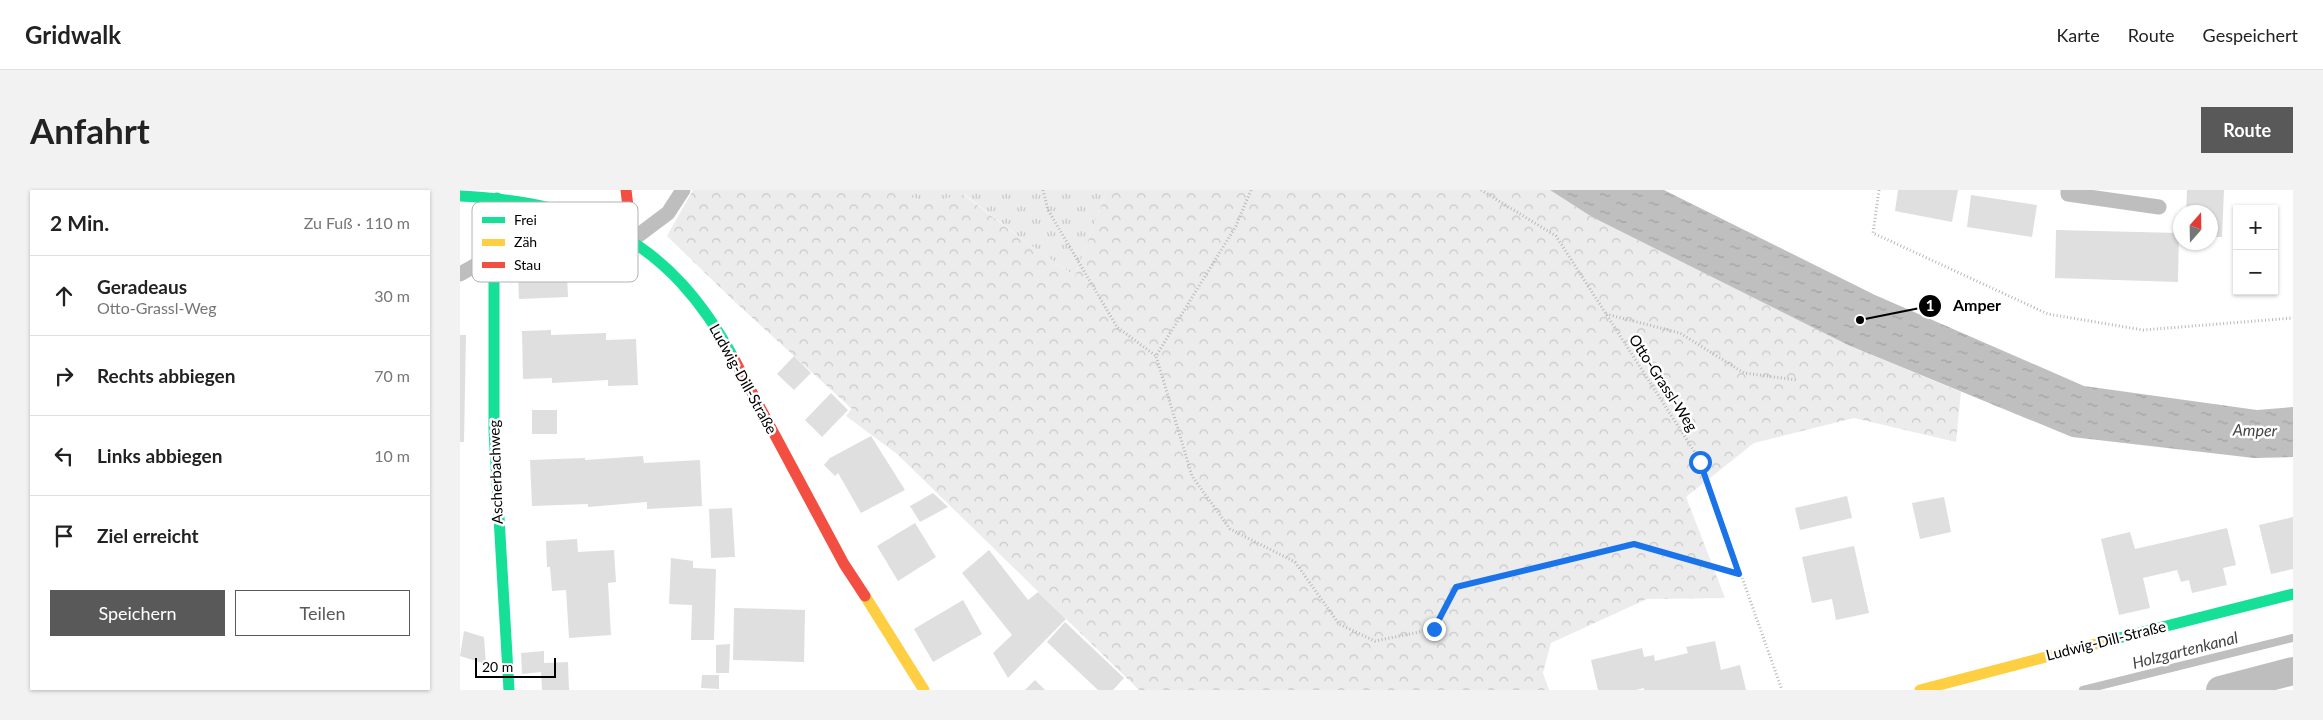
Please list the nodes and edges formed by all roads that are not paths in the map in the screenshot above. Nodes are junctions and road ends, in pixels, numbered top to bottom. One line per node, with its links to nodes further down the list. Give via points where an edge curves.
1 (683, 190): 8 (lane, via 668,213)
2 (2068, 190): 7 (lane, via 2068,194)
3 (460, 196): 4 (street, Ludwig-Dill-Straße)
4 (497, 198): 5 (street, Ascherbachweg); 6 (street, Ludwig-Dill-Straße)
5 (497, 202)
6 (530, 202)
7 (2159, 207)
8 (638, 236)
9 (638, 245): 16 (street, Ludwig-Dill-Straße, via 672,272 722,336 844,564)
10 (472, 267): 11 (lane)
11 (460, 274)
12 (494, 282): 15 (street, Ascherbachweg, via 494,431)
13 (2293, 594): 17 (street, Ludwig-Dill-Straße)
14 (2293, 671): 18 (street)
15 (508, 690)
16 (924, 690)
17 (1920, 690)
18 (2220, 690)

